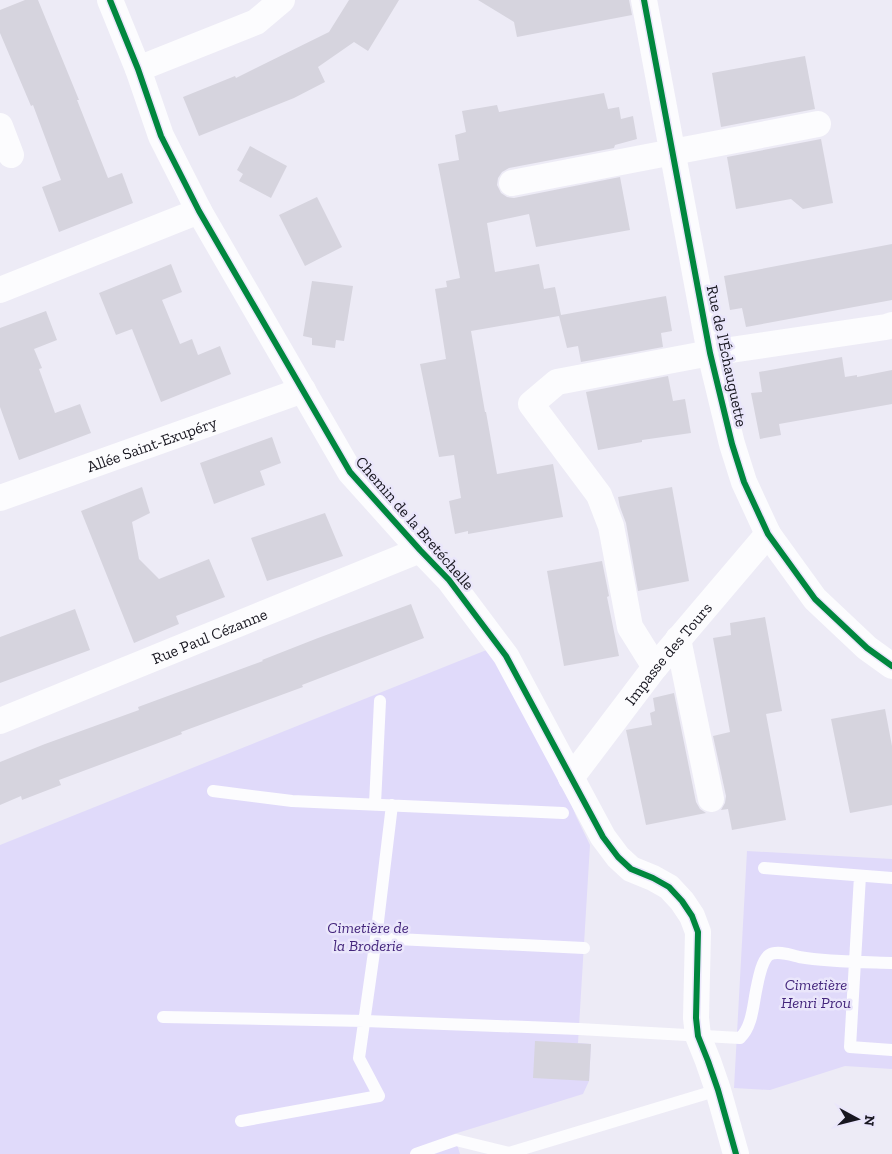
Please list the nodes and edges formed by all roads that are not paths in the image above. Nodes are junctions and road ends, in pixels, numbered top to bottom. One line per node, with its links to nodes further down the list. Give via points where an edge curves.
1 (110, 0): 4 (street, Chemin de la Bretéchelle)
2 (282, 0): 4 (street, via 256,22)
3 (644, 0): 7 (street, Rue de l'Échauguette)
4 (138, 69): 10 (street, Chemin de la Bretéchelle, via 160,136)
5 (818, 124): 7 (street)
6 (0, 126): 8 (street)
7 (672, 152): 9 (street); 13 (street, Rue de l'Échauguette)
8 (11, 155)
9 (512, 183)
10 (199, 211): 11 (street); 14 (street, Chemin de la Bretéchelle)
11 (0, 290)
12 (892, 325): 13 (street)
13 (710, 354): 16 (street, Rue de l'Échauguette, via 744,482); 20 (street, via 557,382 531,404 599,495 611,526 630,627)
14 (303, 390): 15 (street, Allée Saint-Exupéry); 17 (street, Chemin de la Bretéchelle, via 350,472)
15 (0, 498)
16 (768, 534): 18 (street, Impasse des Tours); 19 (street, Rue de l'Échauguette, via 816,600 867,648)
17 (420, 550): 22 (street, Rue Paul Cézanne); 23 (street, Chemin de la Bretéchelle, via 448,580 506,656)
18 (678, 639): 20 (street, Impasse des Tours); 25 (street)
19 (892, 666)
20 (655, 667): 23 (street, Impasse des Tours)
21 (380, 701): 26 (lane)
22 (0, 721)
23 (571, 778): 38 (street, Chemin de la Bretéchelle, via 603,837 618,857 631,869 668,887 692,916 698,932)
24 (213, 792): 26 (lane, via 292,801)
25 (711, 798)
26 (375, 804): 27 (lane)
27 (392, 805): 28 (lane); 32 (lane)
28 (563, 813)
29 (764, 868): 30 (lane)
30 (860, 876): 31 (lane); 34 (lane)
31 (892, 878)
32 (376, 938): 33 (lane); 37 (lane)
33 (584, 948)
34 (855, 961): 35 (lane); 38 (lane, via 781,954 768,956 744,1035 740,1038); 39 (lane, via 850,1047)
35 (892, 963)
36 (163, 1017): 37 (lane)
37 (365, 1021): 38 (lane); 41 (lane, via 359,1058 379,1096)
38 (698, 1036): 40 (street, Chemin de la Bretéchelle)
39 (892, 1050)
40 (718, 1090): 42 (lane, via 509,1153 456,1140); 43 (street, Chemin de la Bretéchelle)
41 (241, 1121)
42 (416, 1154)
43 (736, 1154)

